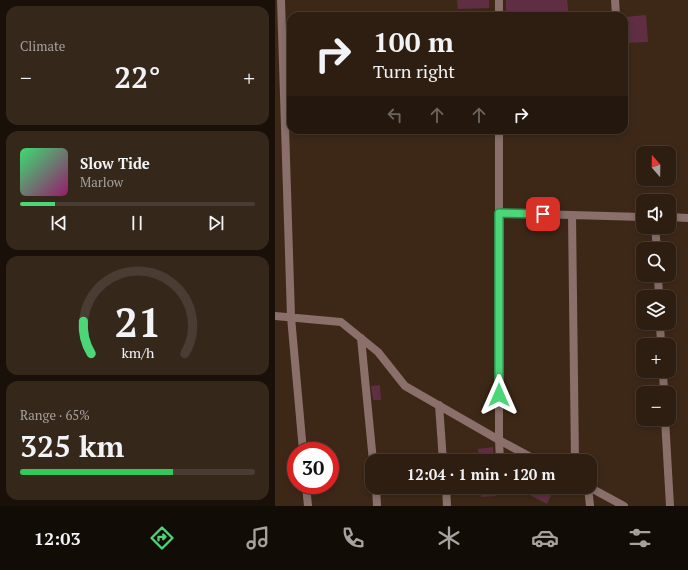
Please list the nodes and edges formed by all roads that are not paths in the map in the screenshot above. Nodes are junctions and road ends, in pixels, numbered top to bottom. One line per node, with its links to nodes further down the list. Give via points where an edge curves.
1 (281, 0): 13 (street)
2 (499, 0): 4 (street)
3 (615, 0): 5 (street)
4 (499, 12)
5 (616, 12)
6 (499, 134): 7 (street)
7 (499, 213): 8 (street); 17 (street)
8 (572, 215): 9 (street); 23 (street)
9 (636, 217)
10 (676, 217): 11 (street)
11 (688, 218)
12 (275, 316): 13 (street)
13 (291, 317): 14 (street, via 341,322); 18 (street)
14 (361, 338): 15 (street, via 378,352 405,386); 19 (street)
15 (439, 406): 17 (street); 20 (street)
16 (665, 426): 34 (street)
17 (499, 440): 21 (street); 22 (street)
18 (302, 442)
19 (372, 454)
20 (442, 454)
21 (500, 454)
22 (525, 454)
23 (575, 454)
24 (597, 491): 33 (street)
25 (307, 494): 29 (street)
26 (376, 494): 30 (street)
27 (446, 494): 31 (street)
28 (589, 494): 32 (street)
29 (308, 506)
30 (377, 506)
31 (447, 506)
32 (590, 506)
33 (624, 506)
34 (670, 506)

